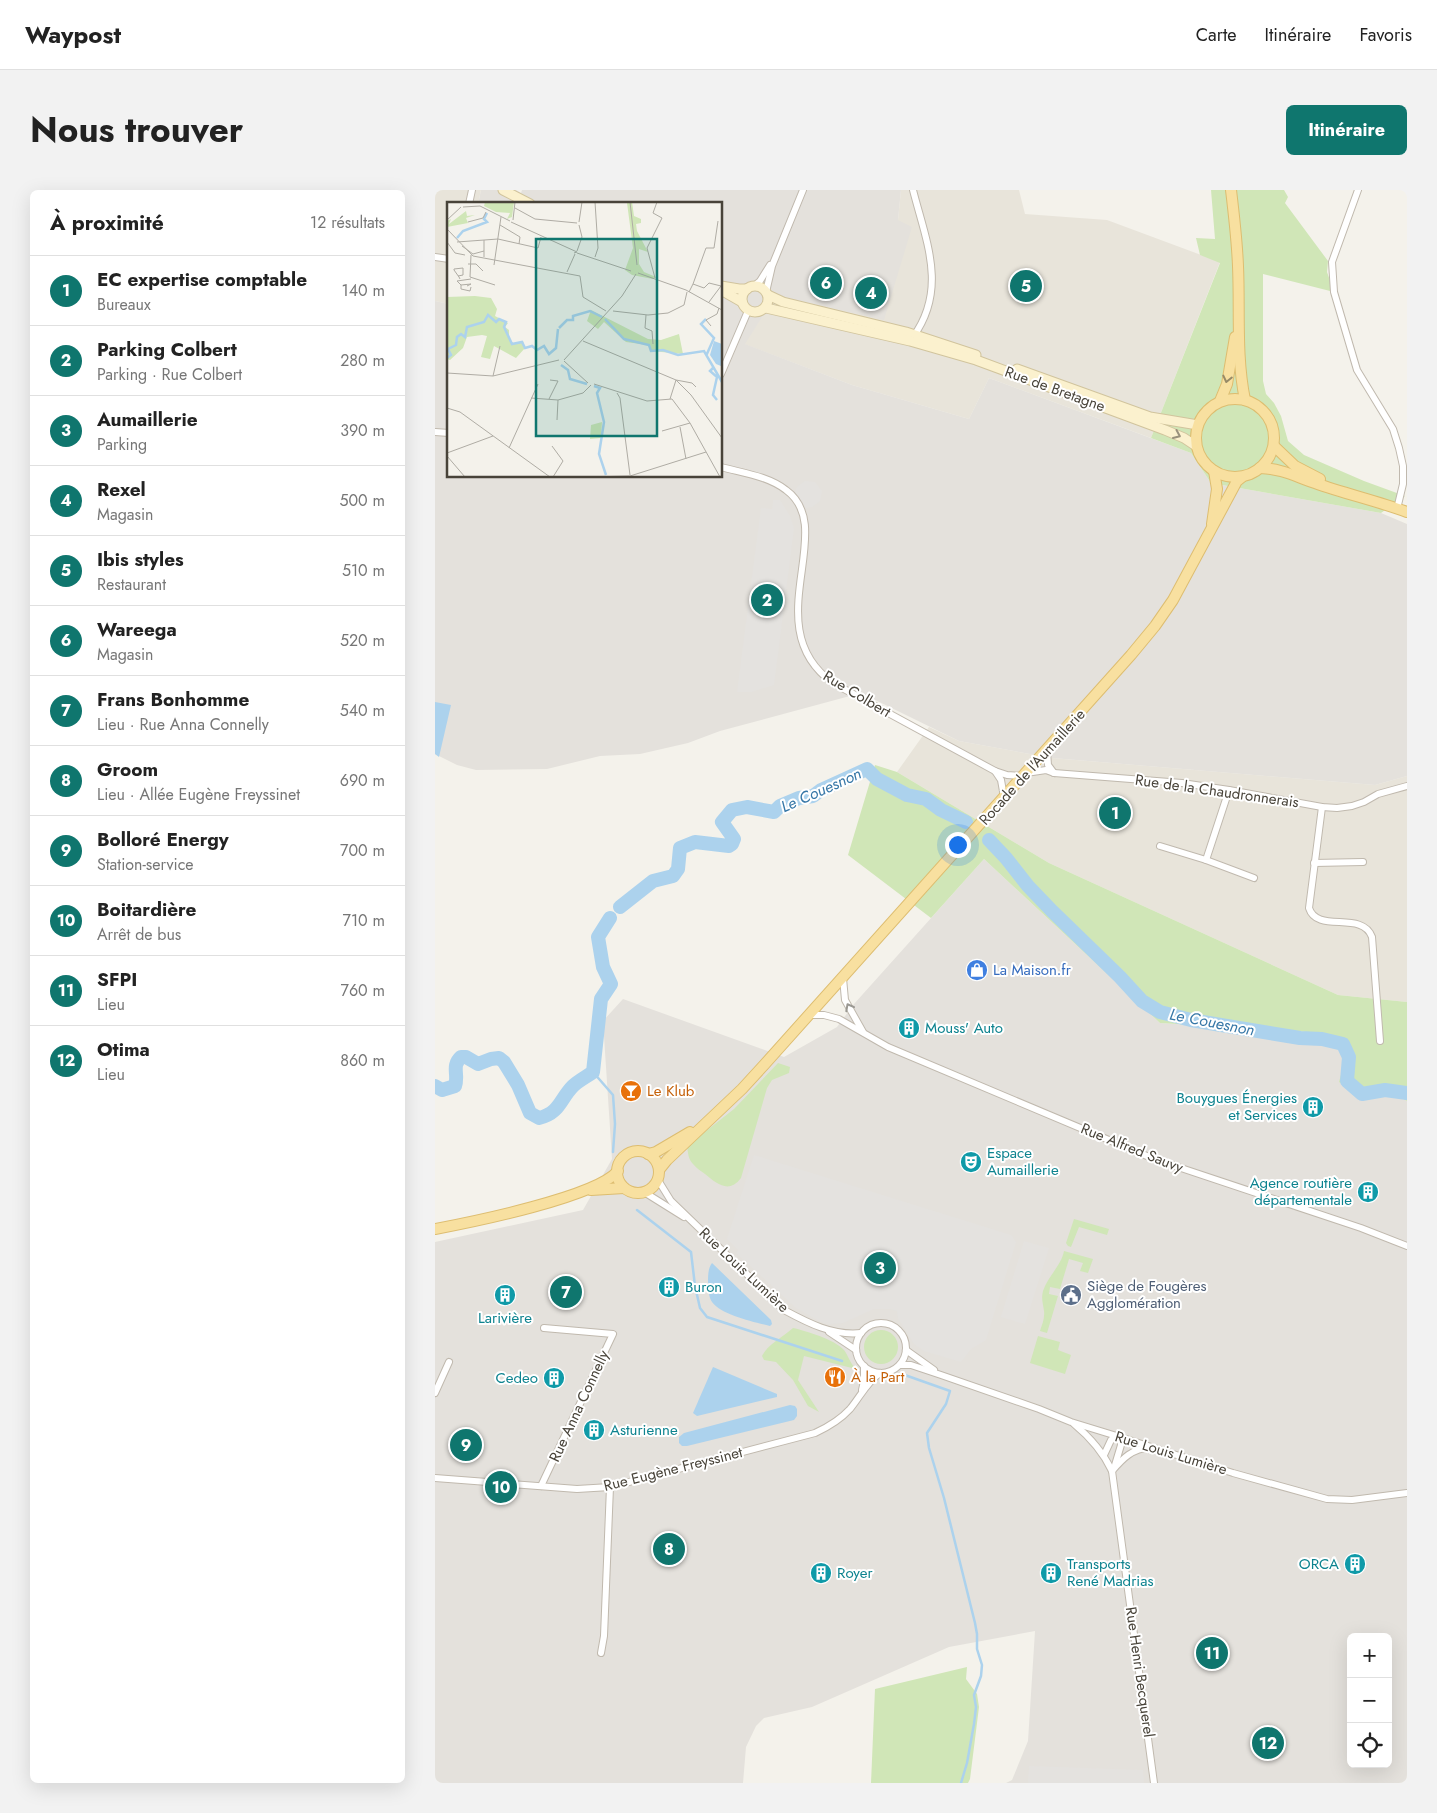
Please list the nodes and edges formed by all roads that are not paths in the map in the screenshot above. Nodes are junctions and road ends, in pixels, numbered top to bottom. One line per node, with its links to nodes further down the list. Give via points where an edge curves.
1 (503, 190): 6 (main road)
2 (803, 190): 7 (street)
3 (913, 190): 18 (street, via 932,268 932,288 928,308)
4 (1231, 190): 17 (main road, via 1238,267)
5 (1359, 190): 30 (street, via 1332,262 1334,292 1357,370 1393,429 1399,448 1403,466)
6 (526, 202)
7 (777, 253): 9 (street, via 760,281); 11 (street)
8 (723, 286): 9 (main road)
9 (750, 287): 11 (main road, via 761,287); 12 (main road, via 742,295)
10 (723, 291): 12 (main road)
11 (767, 294): 13 (main road); 15 (main road, via 783,302)
12 (742, 302): 14 (main road)
13 (766, 308): 14 (main road, via 756,313); 16 (main road)
14 (748, 311): 19 (street)
15 (831, 314): 16 (main road); 18 (main road)
16 (813, 317): 18 (main road)
17 (1238, 321): 20 (main road); 21 (main road, one-way to 21, via 1227,384)
18 (913, 338): 22 (main road, Rue de Bretagne, via 955,347 1149,417); 23 (main road, Rue de Bretagne, one-way to 23, via 1171,432)
19 (723, 369)
20 (1245, 400): 21 (main road); 24 (main road, via 1266,414 1272,424)
21 (1220, 401): 22 (main road, via 1203,415)
22 (1198, 425): 23 (main road)
23 (1196, 446): 27 (main road)
24 (1274, 446): 26 (main road); 29 (main road, via 1295,466)
25 (723, 468): 33 (street, Rue Colbert, via 766,479 785,489 804,515 806,530 797,609 798,625 812,663 841,687)
26 (1260, 468): 28 (main road); 29 (main road, via 1285,471)
27 (1214, 471): 28 (main road); 31 (main road, Rocade de l'Aumaillerie, via 1217,489)
28 (1242, 477): 31 (main road, Rocade de l'Aumaillerie)
29 (1362, 498): 30 (main road)
30 (1402, 510)
31 (1211, 531): 32 (main road, Rocade de l'Aumaillerie, via 1155,626)
32 (1047, 751): 34 (street, via 1048,765); 35 (main road, Rocade de l'Aumaillerie)
33 (995, 770): 35 (street, Rue Colbert, via 1007,776); 38 (street, via 1004,790)
34 (1054, 773): 35 (street, Rue de la Chaudronnerais, via 1045,770); 37 (street, Rue de la Chaudronnerais)
35 (1025, 774): 38 (main road, Rocade de l'Aumaillerie)
36 (1407, 786): 39 (street, Rue de la Chaudronnerais, via 1352,806)
37 (1229, 790): 39 (street, Rue de la Chaudronnerais); 41 (street)
38 (1003, 798): 45 (main road, Rocade de l'Aumaillerie)
39 (1322, 807): 43 (street)
40 (1161, 846): 41 (street)
41 (1206, 860): 44 (street)
42 (1363, 862): 43 (street)
43 (1314, 863): 48 (street, via 1310,913 1324,920 1359,924 1370,932)
44 (1254, 878)
45 (843, 978): 46 (main road, Rocade de l'Aumaillerie); 47 (street, Rue Alfred Sauvy, one-way to 45, via 845,1000)
46 (809, 1014): 47 (street, Rue Alfred Sauvy, via 839,1019); 49 (main road, Rocade de l'Aumaillerie, via 742,1089)
47 (864, 1033): 58 (street, Rue Alfred Sauvy, via 888,1047 1153,1159)
48 (1380, 1041)
49 (709, 1119): 50 (main road, Rocade de l'Aumaillerie); 52 (main road, Rocade de l'Aumaillerie, via 667,1160)
50 (648, 1154): 51 (main road, via 628,1154); 52 (main road, via 655,1161)
51 (617, 1171): 53 (main road); 54 (main road)
52 (658, 1175): 55 (main road, via 655,1185); 56 (street, Rue Louis Lumière, via 671,1201)
53 (625, 1188): 54 (main road); 55 (main road, via 631,1192)
54 (581, 1191): 57 (main road, via 481,1220)
55 (645, 1192): 56 (street, Rue Louis Lumière)
56 (691, 1221): 60 (street, Rue Louis Lumière, via 785,1310)
57 (435, 1229)
58 (1407, 1246)
59 (544, 1328): 77 (street, Rue Anna Connelly, via 613,1334)
60 (824, 1329): 61 (street, Rue Louis Lumière, via 844,1334); 62 (street, Rue Louis Lumière)
61 (861, 1333): 62 (street); 63 (street, via 873,1324 889,1324 902,1334)
62 (856, 1350): 66 (street)
63 (906, 1350): 65 (street); 68 (street, Rue Louis Lumière)
64 (449, 1362): 70 (street)
65 (899, 1365): 67 (street); 68 (street, Rue Louis Lumière, via 911,1365)
66 (864, 1366): 67 (street); 69 (street)
67 (880, 1373): 69 (street, Rue Eugène Freyssinet)
68 (941, 1375): 71 (street, Rue Louis Lumière)
69 (862, 1392): 78 (street, Rue Eugène Freyssinet, via 844,1415 815,1433)
70 (435, 1393)
71 (1071, 1422): 72 (street, Rue Louis Lumière); 74 (street, Rue Henri Becquerel)
72 (1119, 1437): 73 (street, Rue Louis Lumière); 74 (street, via 1111,1440); 75 (street, Rue Henri Becquerel, via 1121,1445)
73 (1152, 1447): 75 (street, via 1130,1453); 79 (street, Rue Louis Lumière, via 1327,1499 1352,1500)
74 (1105, 1455): 75 (street, Rue Henri Becquerel)
75 (1112, 1471): 81 (street, Rue Henri Becquerel)
76 (435, 1478): 77 (street, Rue Eugène Freyssinet)
77 (541, 1486): 78 (street, Rue Eugène Freyssinet)
78 (610, 1487): 80 (street)
79 (1407, 1493)
80 (601, 1653)
81 (1154, 1783)

